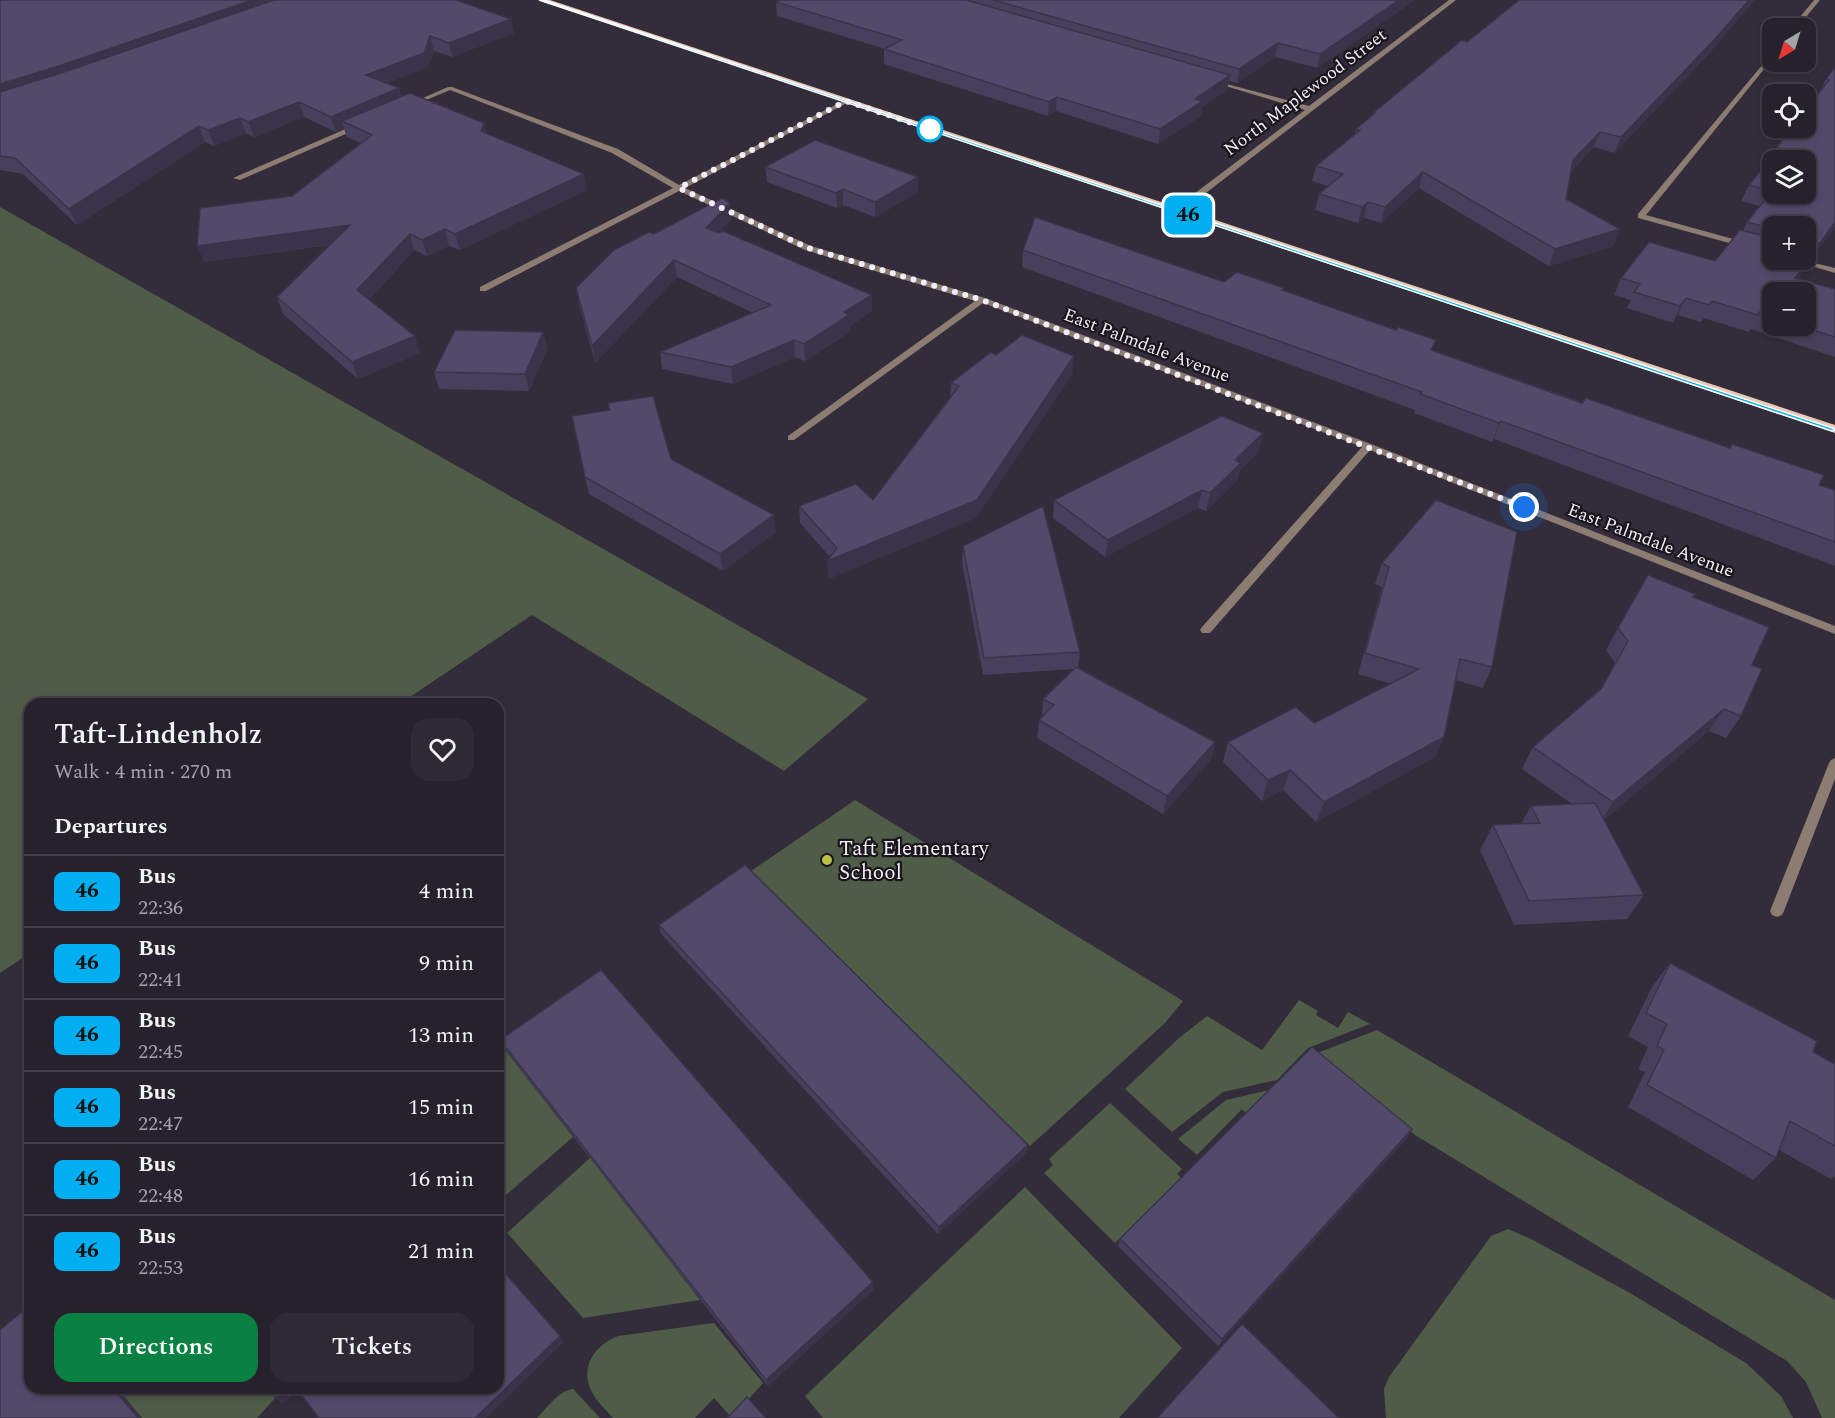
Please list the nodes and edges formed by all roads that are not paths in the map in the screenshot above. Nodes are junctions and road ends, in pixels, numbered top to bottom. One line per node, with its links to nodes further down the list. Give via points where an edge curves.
1 (542, 0): 8 (main road)
2 (1437, 0): 4 (street)
3 (1817, 0): 5 (street)
4 (1451, 2): 9 (street, North Maplewood Street)
5 (1802, 18)
6 (1762, 68): 15 (street, via 1641,216)
7 (1210, 80): 9 (street)
8 (846, 101): 13 (street); 14 (main road)
9 (1311, 109): 14 (street, North Maplewood Street)
10 (397, 110): 13 (street, East Palmdale Avenue, via 450,88 615,151)
11 (365, 124): 12 (street)
12 (237, 178)
13 (679, 188): 18 (street); 19 (street, East Palmdale Avenue, via 808,248)
14 (1177, 211): 20 (main road)
15 (1762, 250)
16 (1816, 266): 17 (street)
17 (1835, 271)
18 (483, 289)
19 (982, 300): 21 (street); 22 (street, East Palmdale Avenue)
20 (1835, 429)
21 (790, 438)
22 (1368, 446): 23 (street); 24 (street, East Palmdale Avenue)
23 (1206, 630)
24 (1835, 630)
25 (1835, 763): 26 (street)
26 (1777, 911)

